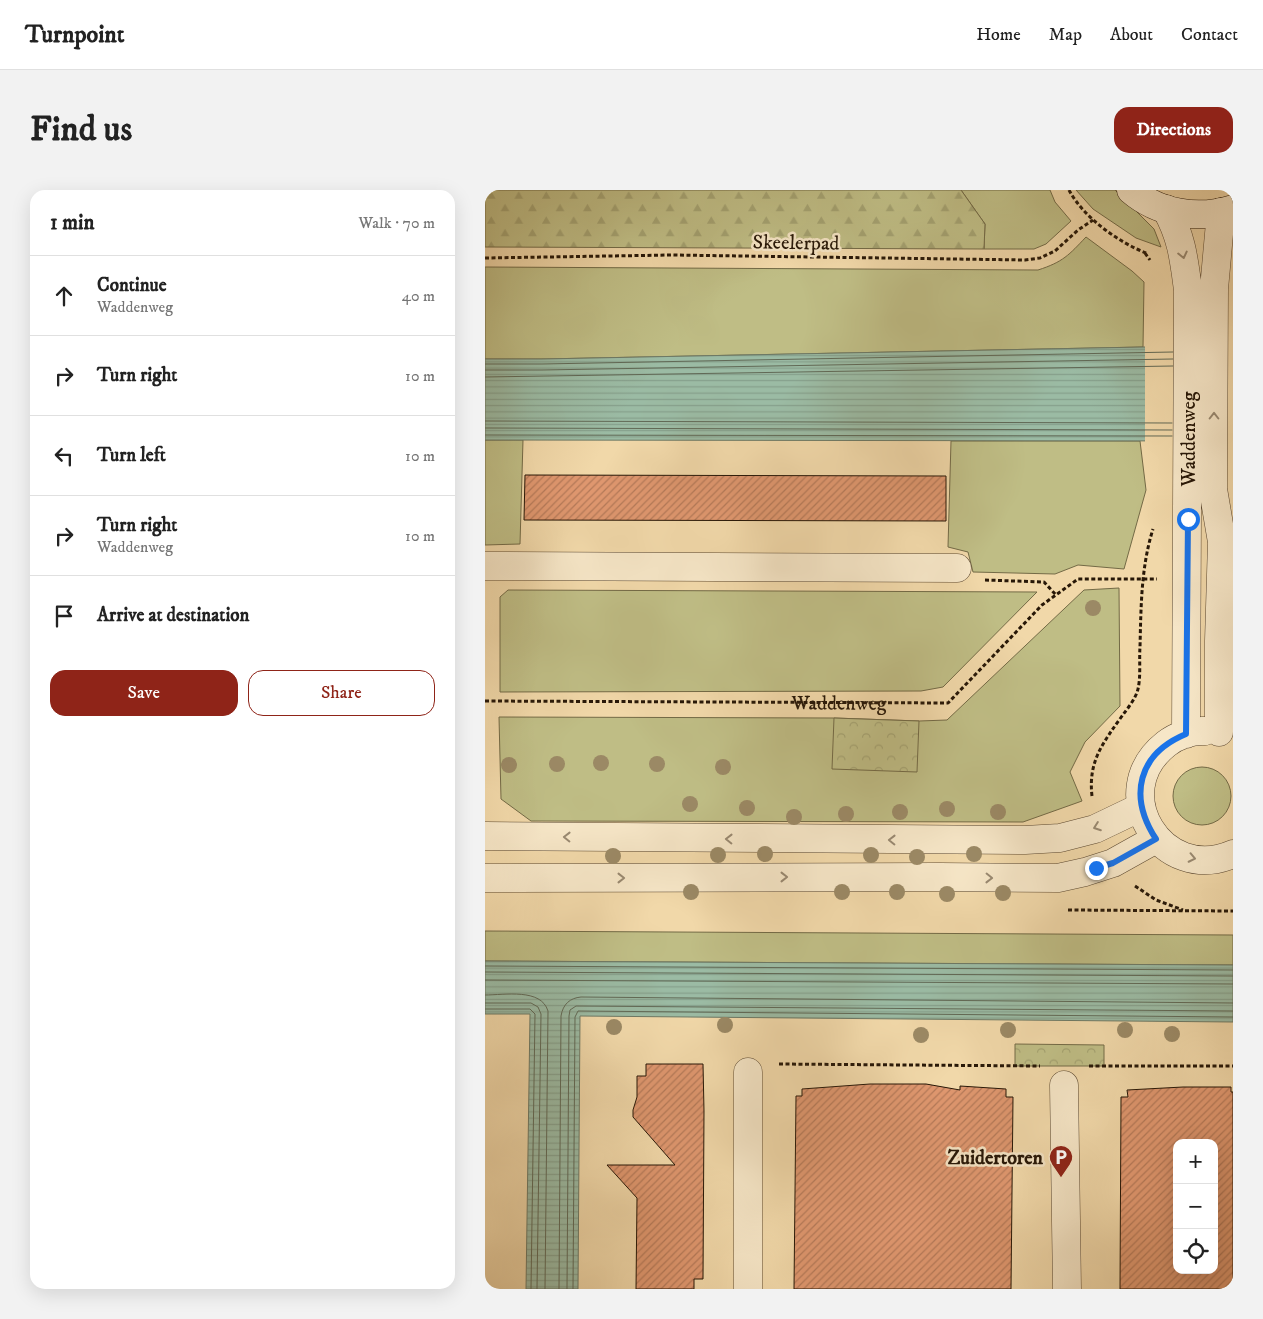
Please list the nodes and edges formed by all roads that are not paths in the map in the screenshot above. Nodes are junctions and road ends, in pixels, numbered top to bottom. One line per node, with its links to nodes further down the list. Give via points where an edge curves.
1 (1131, 190): 3 (street, via 1147,202)
2 (1226, 204): 3 (street, via 1199,215); 4 (street, Waddenweg)
3 (1165, 209): 4 (street, Waddenweg, one-way to 4, via 1175,225 1188,290)
4 (1201, 325): 5 (street, Waddenweg)
5 (1201, 464): 8 (street, Waddenweg); 9 (street, Waddenweg, via 1213,489 1223,542 1219,641)
6 (485, 566): 7 (street)
7 (957, 568)
8 (1186, 734): 9 (street, via 1202,730); 10 (street, via 1171,740 1149,762 1140,792)
9 (1226, 734)
10 (1141, 808): 11 (street, one-way to 11, via 1095,829 1060,838 1025,840); 12 (street)
11 (485, 836)
12 (1156, 839): 13 (street, one-way to 13, via 1170,851 1187,858 1205,861); 14 (street, one-way to 12, via 1058,878 1113,863)
13 (1233, 854)
14 (485, 878)
15 (747, 1072): 17 (street)
16 (1072, 1075): 18 (street)
17 (748, 1289)
18 (1067, 1289)

